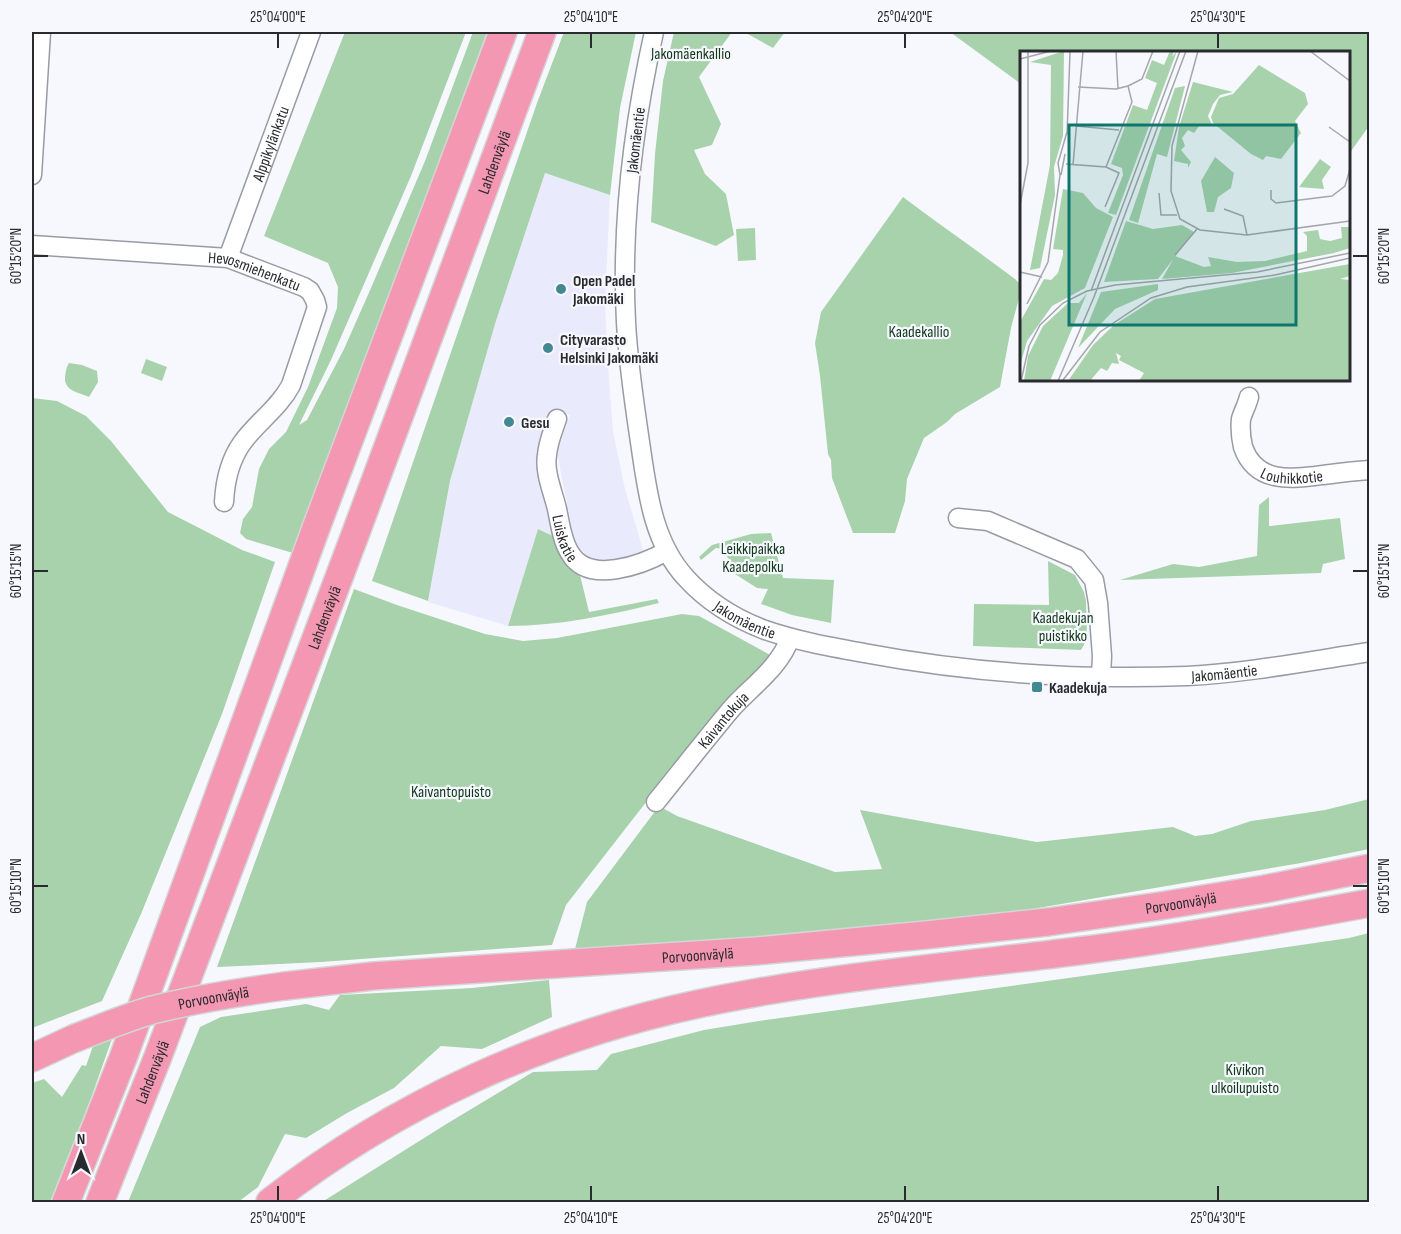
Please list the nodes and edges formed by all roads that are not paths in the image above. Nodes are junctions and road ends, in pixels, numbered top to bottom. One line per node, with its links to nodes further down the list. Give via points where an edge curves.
1 (41, 32): 6 (street)
2 (311, 32): 8 (street, Alppikylänkatu)
3 (503, 32): 22 (highway, Lahdenväylä)
4 (542, 32): 23 (highway, Lahdenväylä, via 355,536)
5 (654, 32): 14 (street, Jakomäentie, via 630,184 626,322 634,404 651,507)
6 (32, 175)
7 (32, 245): 8 (street, Hevosmiehenkatu)
8 (228, 258): 12 (street, Hevosmiehenkatu, via 304,287 317,307 285,397 237,451 225,485)
9 (1249, 397): 11 (street, Louhikkotie, via 1242,416 1242,442 1248,459 1264,473 1298,478)
10 (557, 419): 14 (street, Luiskatie, via 546,461 570,555 592,570 603,570 641,563)
11 (1370, 470)
12 (224, 502)
13 (958, 518): 17 (street, via 988,521 1077,559 1094,580)
14 (667, 551): 15 (street, Jakomäentie, via 686,578 715,603 763,629)
15 (790, 638): 17 (street, Jakomäentie, via 966,669); 18 (street, Kaivantokuja, via 780,658 725,716)
16 (1370, 652): 17 (street, Jakomäentie, via 1187,676)
17 (1101, 676)
18 (656, 802)
19 (1370, 868): 21 (highway, Porvoonväylä, bridge, via 1265,889 1048,922 756,951 373,976 285,986 151,1011)
20 (1370, 903): 24 (highway, Porvoonväylä, via 1079,951 776,989 634,1020 568,1040 447,1090 338,1153)
21 (32, 1058)
22 (66, 1203)
23 (100, 1203)
24 (270, 1203)

